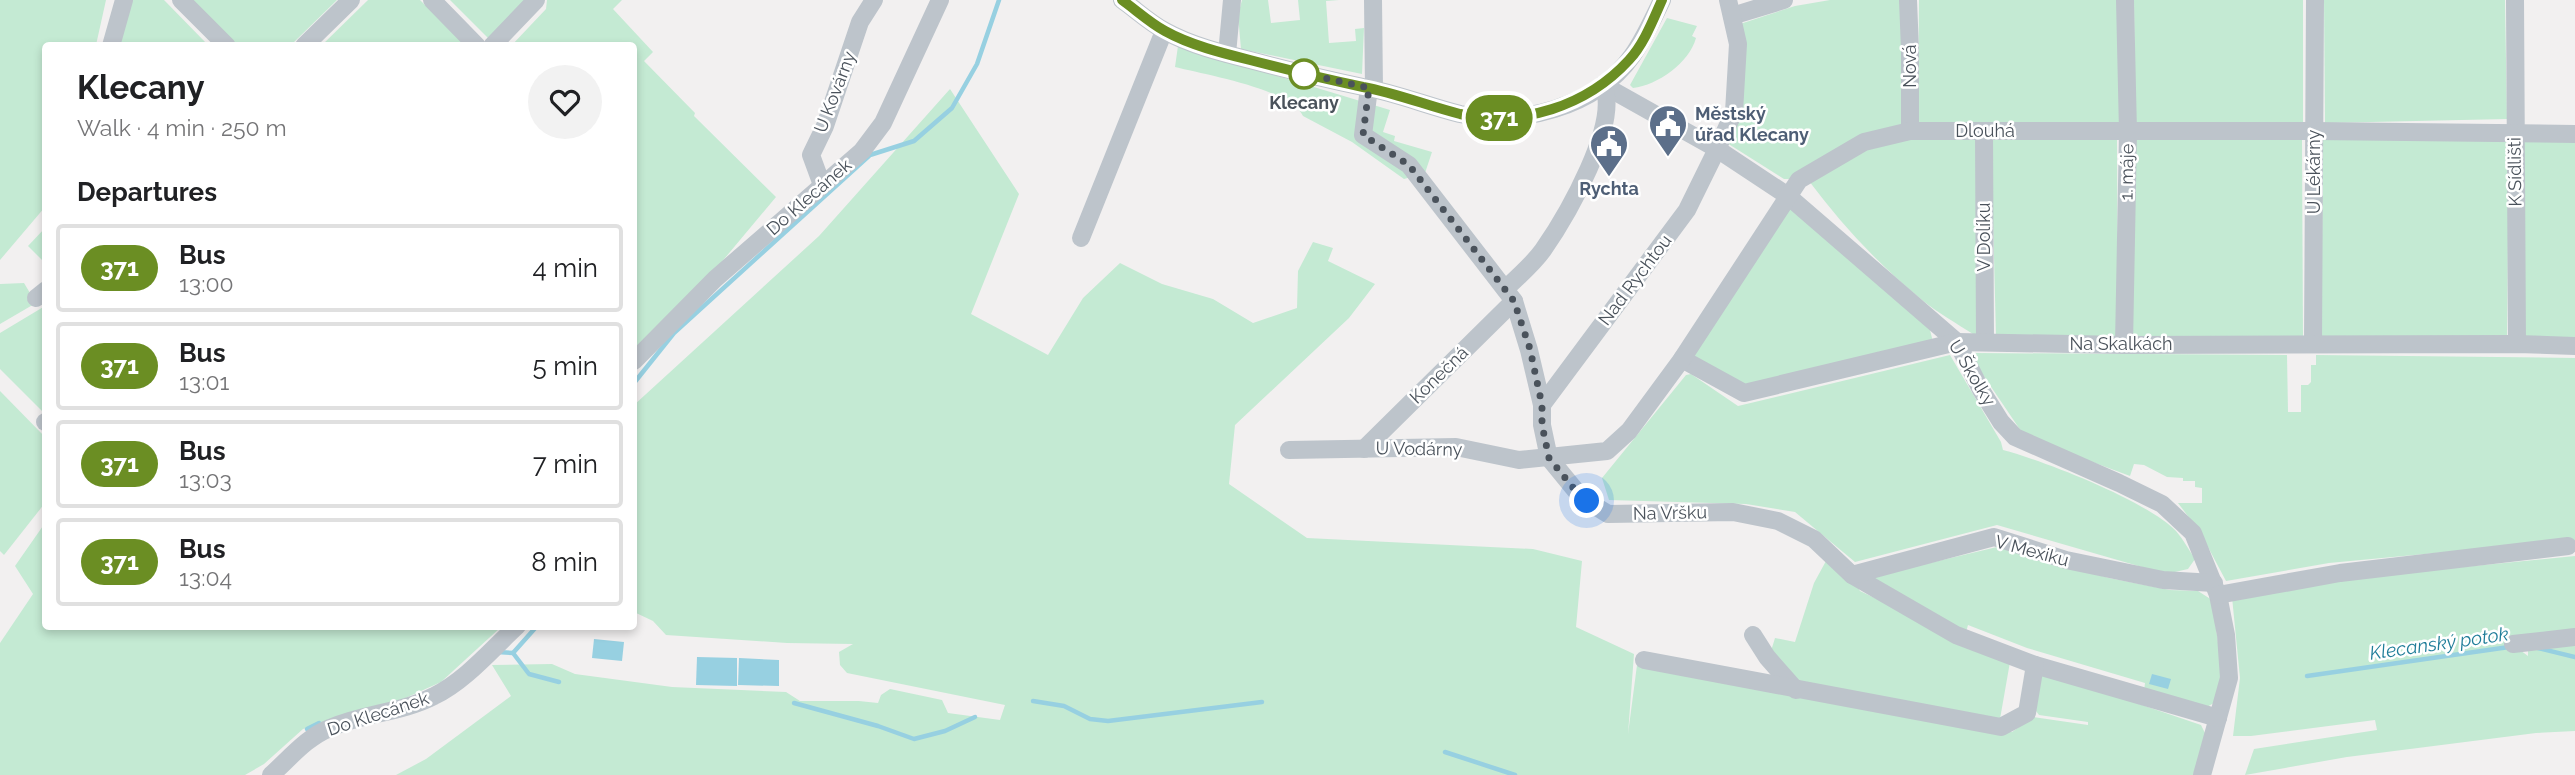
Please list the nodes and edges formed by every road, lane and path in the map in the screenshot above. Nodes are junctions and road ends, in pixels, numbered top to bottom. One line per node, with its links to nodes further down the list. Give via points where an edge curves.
1 (124, 0): 19 (street)
2 (181, 0): 20 (street)
3 (351, 0): 21 (street)
4 (432, 0): 22 (street)
5 (536, 0): 23 (street)
6 (874, 0): 34 (street, U Kovárny, via 860,22 811,155)
7 (940, 0): 34 (street, Do Klecánek, via 883,123 862,151)
8 (1122, 0): 18 (street)
9 (1233, 0): 24 (street)
10 (1373, 0): 25 (street)
11 (1662, 0): 26 (street, via 1631,58)
12 (1784, 0): 17 (street)
13 (1908, 0): 27 (street, Nová)
14 (2125, 0): 30 (street, 1. máje)
15 (2315, 0): 29 (street, U Lékárny)
16 (2515, 0): 31 (street, K Sídlišti)
17 (1730, 8): 33 (street, Nad Rychtou, via 1738,44 1734,112)
18 (1164, 31): 24 (street); 36 (street)
19 (112, 42)
20 (223, 42)
21 (308, 42)
22 (473, 42)
23 (496, 42)
24 (1227, 54): 25 (street, via 1321,79)
25 (1373, 84): 26 (street, via 1462,114 1508,118 1575,101); 37 (street, Na Vršku, via 1363,135 1409,165)
26 (1603, 85): 33 (street, U Školky); 37 (street, Konečná, via 1608,95 1605,116 1591,168)
27 (1910, 131): 28 (street, Dlouhá); 35 (street, Dlouhá, via 1864,142 1799,180)
28 (1984, 131): 30 (street, Dlouhá); 39 (street, V Dolíku)
29 (2315, 131): 30 (street, Dlouhá); 31 (street, Dlouhá); 40 (street, U Lékárny)
30 (2128, 132): 42 (street, 1. máje)
31 (2514, 133): 32 (street, Dlouhá); 41 (street, K Sídlišti)
32 (2575, 134)
33 (1717, 149): 35 (street, U Školky); 46 (street, Nad Rychtou, via 1687,210)
34 (822, 186): 44 (street, Do Klecánek, via 723,271)
35 (1788, 196): 38 (street, U Školky); 45 (street, Dlouhá)
36 (1081, 238)
37 (1510, 295): 46 (street, Na Vršku, via 1530,349); 47 (street, Konečná)
38 (1957, 342): 39 (street, Na Skalkách); 45 (street, Na Skalkách, via 1744,393); 52 (street, U Školky, via 1981,390 2015,437 2162,505 2193,533)
39 (1985, 342): 42 (street, Na Skalkách)
40 (2313, 344): 41 (street, Na Skalkách); 42 (street, Na Skalkách)
41 (2517, 344): 43 (street, Na Skalkách)
42 (2124, 345)
43 (2575, 346)
44 (637, 358)
45 (1682, 359): 49 (street, Dlouhá, via 1629,431 1607,451)
46 (1542, 405): 49 (street, Na Vršku)
47 (1364, 449): 48 (street, U Vodárny); 49 (street, U Vodárny, via 1456,447 1519,460)
48 (1289, 450)
49 (1549, 458): 51 (street, Na Vršku, via 1576,491 1608,514 1734,512 1778,521 1814,538)
50 (2568, 546): 52 (street, V Mexiku)
51 (1852, 575): 52 (street, V Mexiku, via 1994,537 2078,563); 58 (street, Na Vršku, via 1956,635)
52 (2216, 589): 60 (street, U Školky, via 2229,678)
53 (513, 630): 61 (street, Do Klecánek, via 438,695 411,707 330,728 311,738)
54 (1753, 635): 59 (street)
55 (2575, 637): 56 (street)
56 (2513, 644)
57 (1644, 660): 59 (street)
58 (2035, 665): 59 (street, via 2026,713 2001,727); 60 (street, Na Vršku)
59 (1796, 690)
60 (2218, 718): 62 (street, U Školky)
61 (271, 775)
62 (2202, 775)

